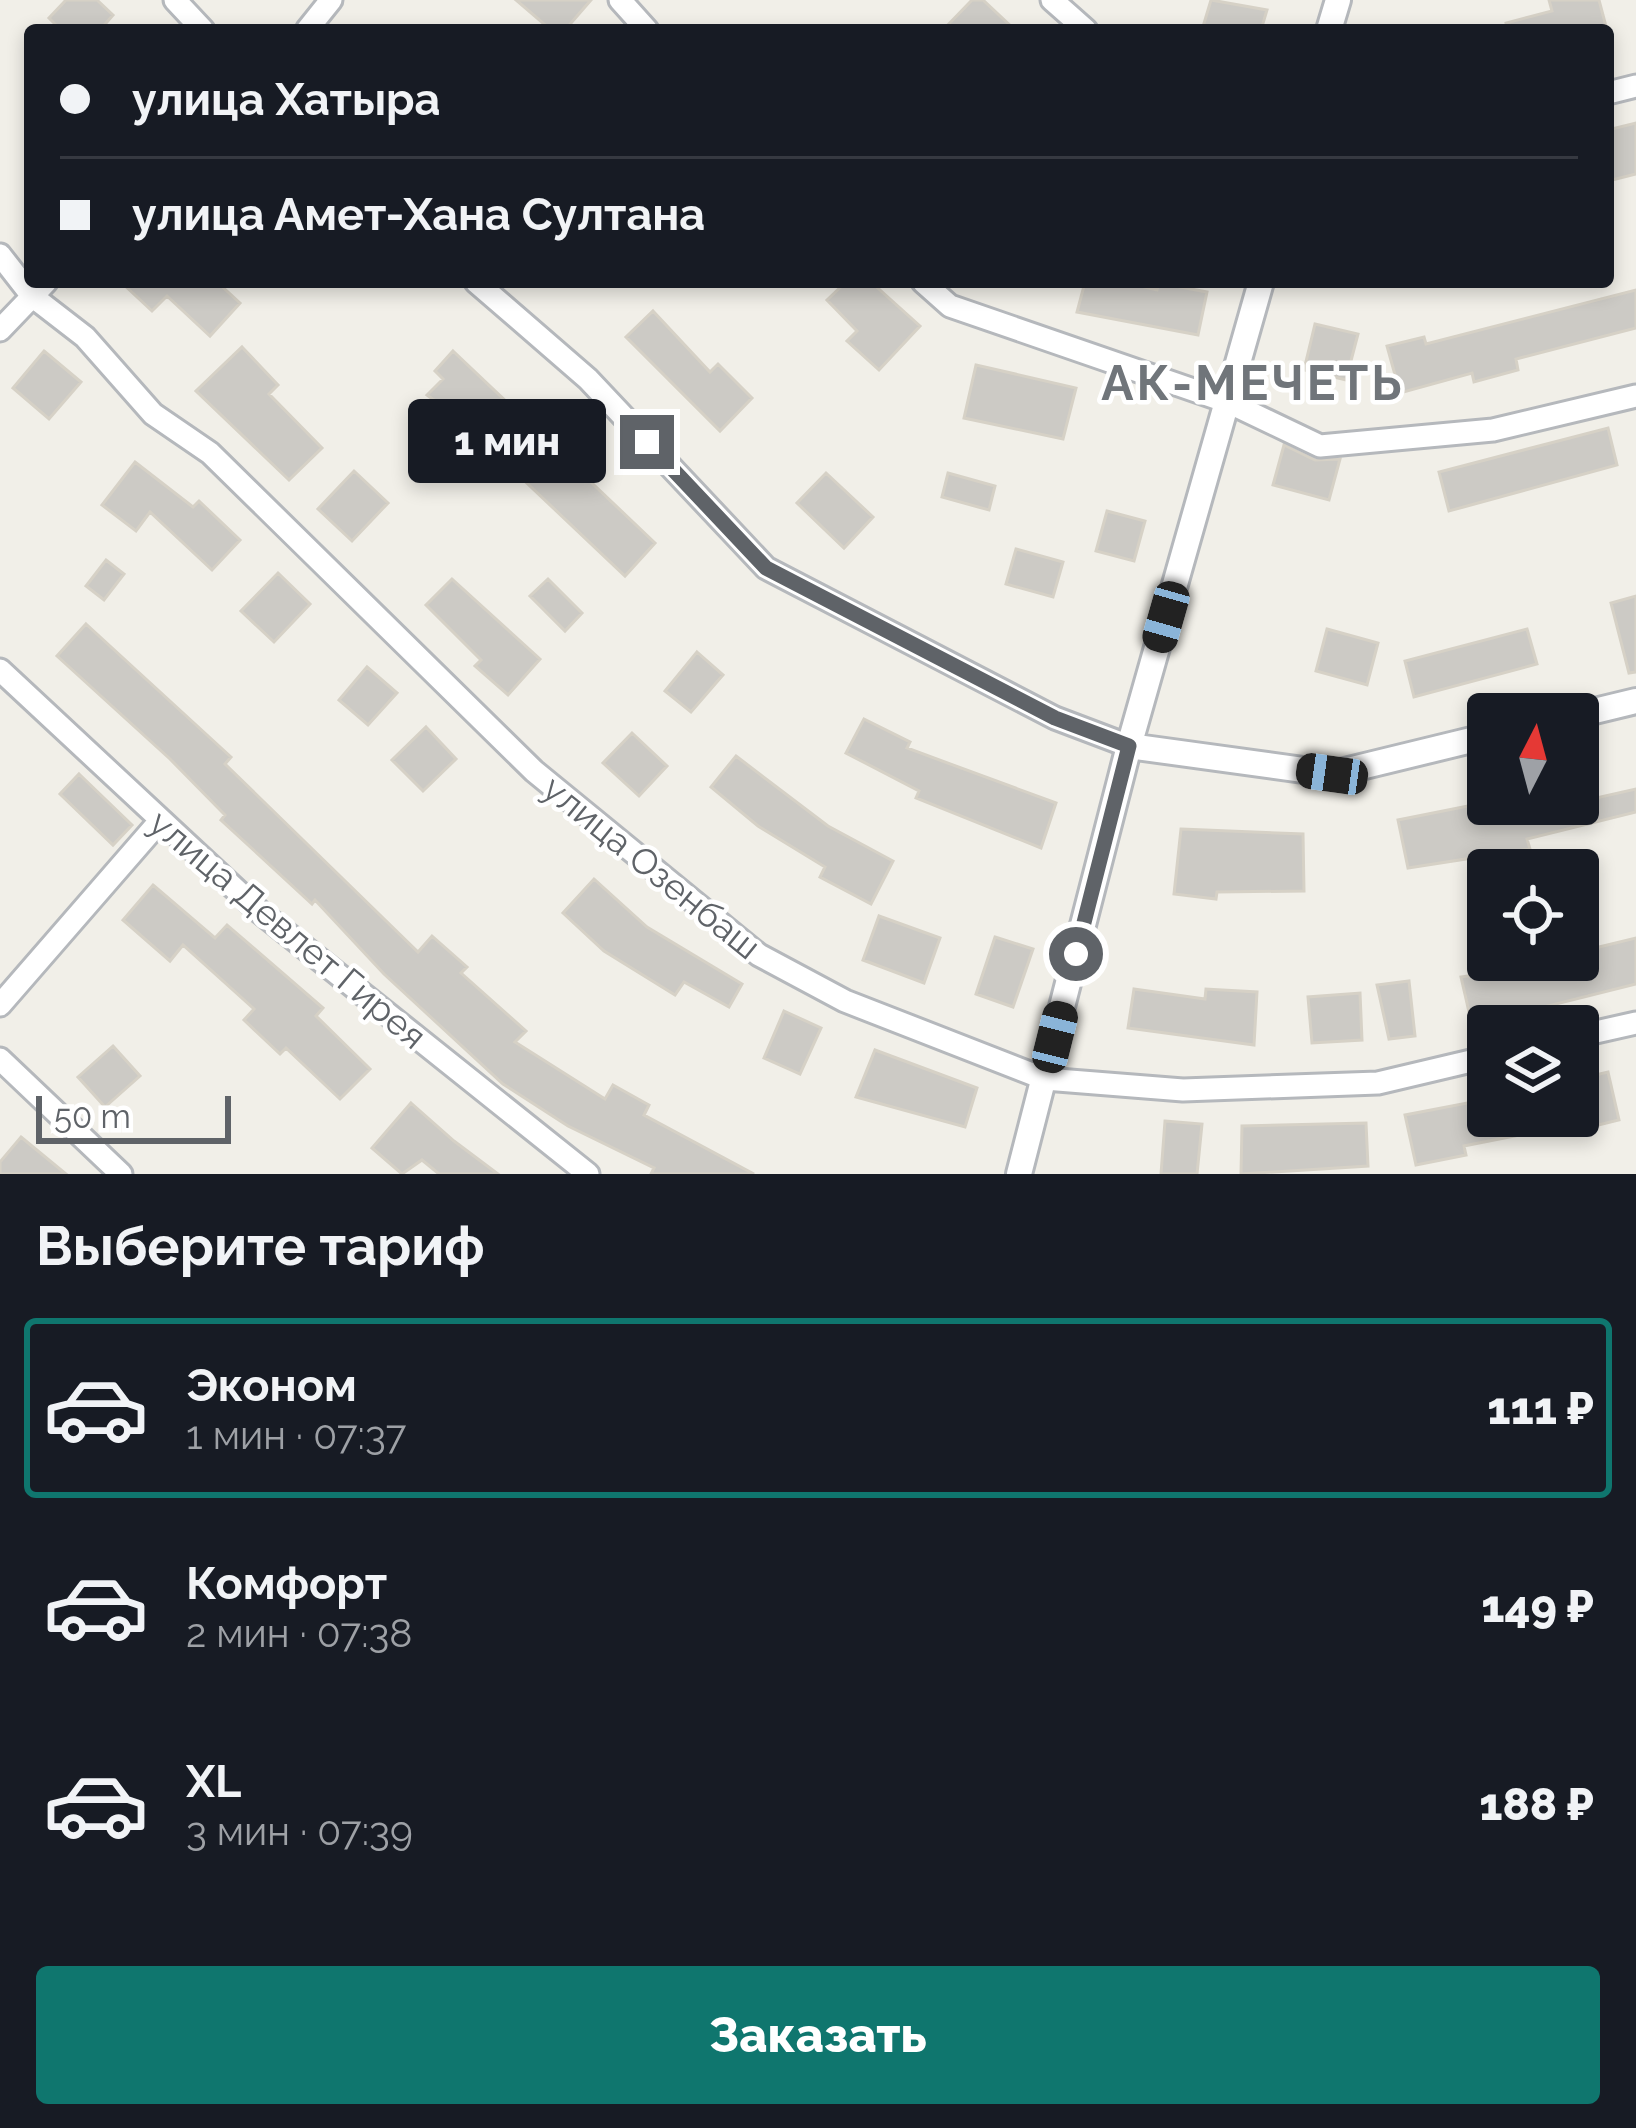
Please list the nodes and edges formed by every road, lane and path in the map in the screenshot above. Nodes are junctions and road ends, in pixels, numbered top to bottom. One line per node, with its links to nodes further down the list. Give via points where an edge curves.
1 (175, 0): 5 (street)
2 (331, 0): 6 (street)
3 (620, 0): 7 (street)
4 (1052, 0): 8 (street)
5 (197, 24)
6 (312, 24)
7 (642, 24)
8 (1079, 24)
9 (0, 255): 10 (street, улица Озенбаш)
10 (24, 276)
11 (483, 288): 22 (street, via 588,380 766,568 1055,718)
12 (929, 288): 17 (street, via 950,306)
13 (1259, 288): 17 (street)
14 (39, 289): 15 (street); 29 (street, улица Озенбаш, via 153,414 210,453 534,771 698,910 759,955 845,1001)
15 (0, 330)
16 (1636, 396): 17 (street, via 1493,430 1320,446)
17 (1228, 402): 22 (street)
18 (0, 670): 23 (street, улица Девлет Гирея)
19 (1636, 701): 20 (street)
20 (1599, 710)
21 (1467, 741): 22 (street, via 1332,774)
22 (1129, 746): 29 (street)
23 (158, 822): 24 (street); 31 (street, улица Девлет Гирея)
24 (0, 1006)
25 (1636, 1022): 26 (street)
26 (1599, 1031)
27 (0, 1059): 30 (street)
28 (1467, 1062): 29 (street, улица Озенбаш, via 1378,1083 1183,1090)
29 (1045, 1078): 32 (street)
30 (122, 1174)
31 (588, 1174)
32 (1019, 1174)

